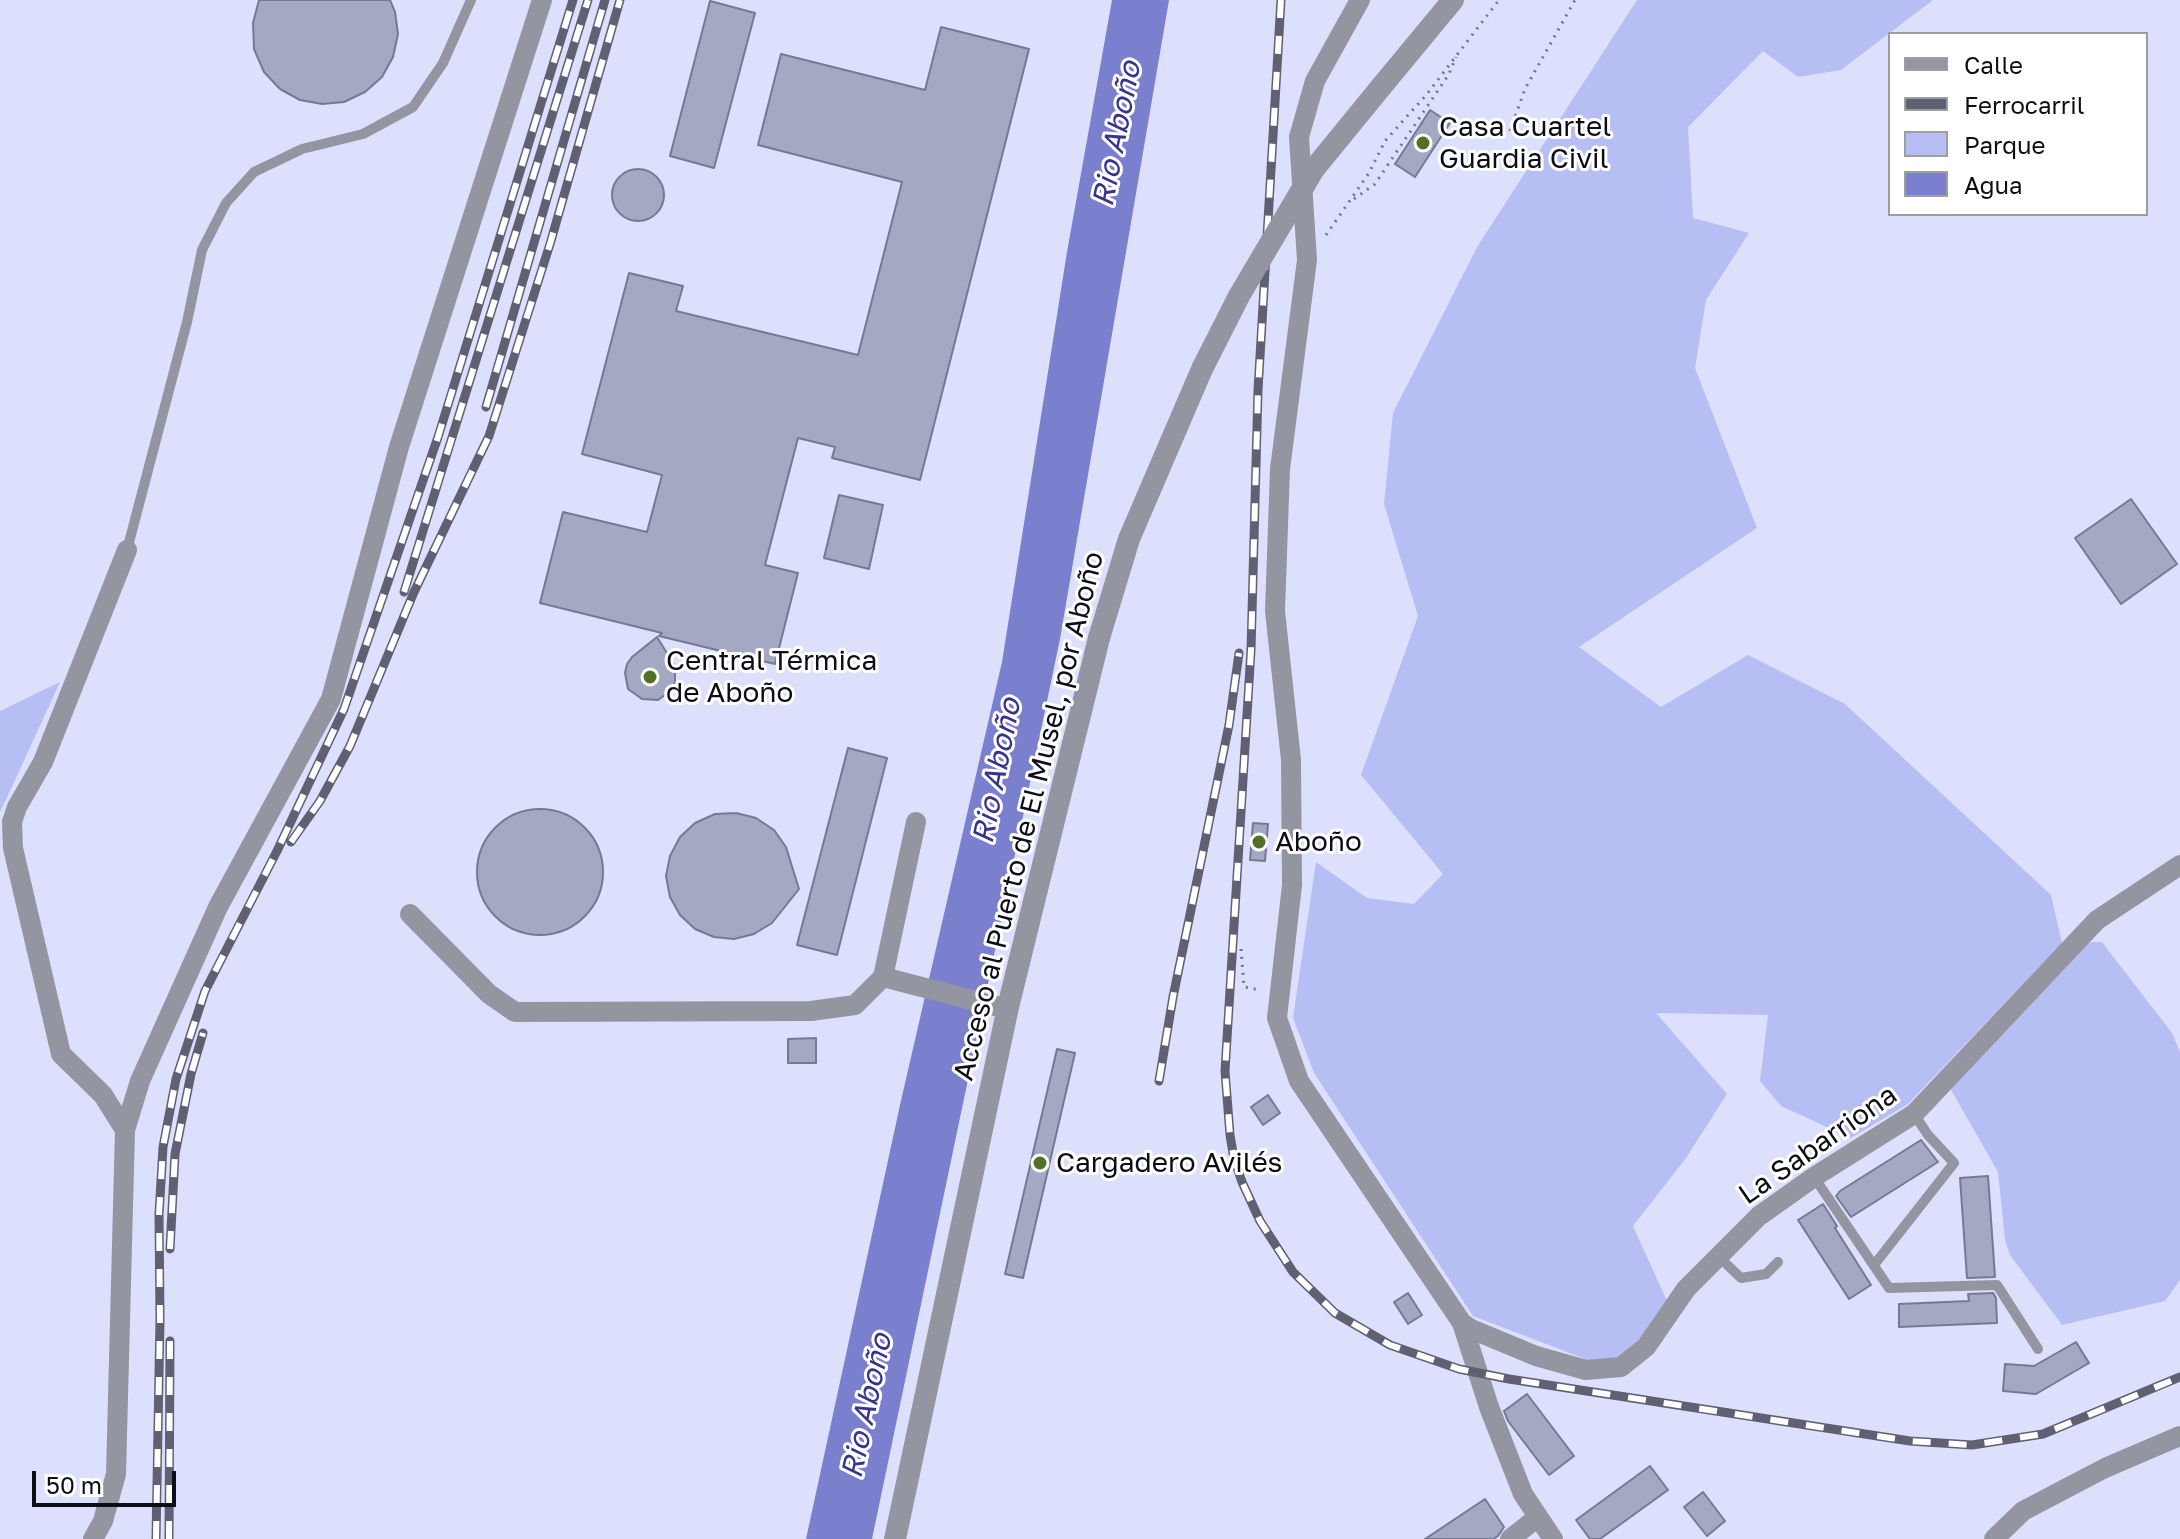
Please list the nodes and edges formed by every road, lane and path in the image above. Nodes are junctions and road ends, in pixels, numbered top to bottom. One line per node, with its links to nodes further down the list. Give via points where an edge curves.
1 (471, 0): 11 (lane, via 443,63 413,107 363,134 302,149 254,172 226,203 202,250)
2 (542, 0): 20 (street, via 399,447 331,699 218,907 140,1081)
3 (1360, 0): 10 (street, via 1315,81 1299,137)
4 (1453, 0): 18 (street, Acceso al Puerto de El Musel, por Aboño, bridge, via 1314,169 1202,369 1129,539)
5 (1499, 0): 7 (path)
6 (1575, 0): 8 (path, via 1525,89)
7 (1458, 53): 9 (path, via 1385,141); 9 (path, via 1375,184)
8 (1510, 131)
9 (1351, 201): 10 (path)
10 (1307, 260): 17 (street, via 1278,516 1275,611 1291,760 1292,885)
11 (127, 550): 20 (street, via 43,762 12,822 13,848 61,1054 103,1095)
12 (916, 822): 16 (street)
13 (2180, 865): 19 (street, La Sabarriona, via 2097,920)
14 (410, 914): 16 (street, via 489,994 515,1012 811,1011 855,1005)
15 (1241, 949): 17 (path, via 1244,987)
16 (883, 977): 18 (street)
17 (1279, 993): 25 (street, via 1277,1018 1299,1081)
18 (1002, 1006): 30 (street, Acceso al Puerto de El Musel, por Aboño)
19 (1914, 1114): 21 (street, La Sabarriona); 24 (lane, via 1954,1163)
20 (125, 1130): 29 (street, via 116,1474)
21 (1814, 1177): 22 (street, La Sabarriona, via 1759,1216); 24 (lane)
22 (1718, 1256): 23 (lane, via 1741,1278 1766,1274); 25 (street, La Sabarriona, via 1686,1289 1646,1347 1621,1367 1586,1370 1548,1360)
23 (1778, 1262)
24 (1874, 1265): 26 (lane, via 1889,1288 1997,1285)
25 (1462, 1323): 28 (street, via 1517,1480)
26 (2038, 1349)
27 (2180, 1436): 33 (street, via 2023,1511)
28 (1538, 1517): 31 (street); 32 (street)
29 (93, 1539)
30 (895, 1539)
31 (1510, 1539)
32 (1553, 1539)
33 (1994, 1539)

